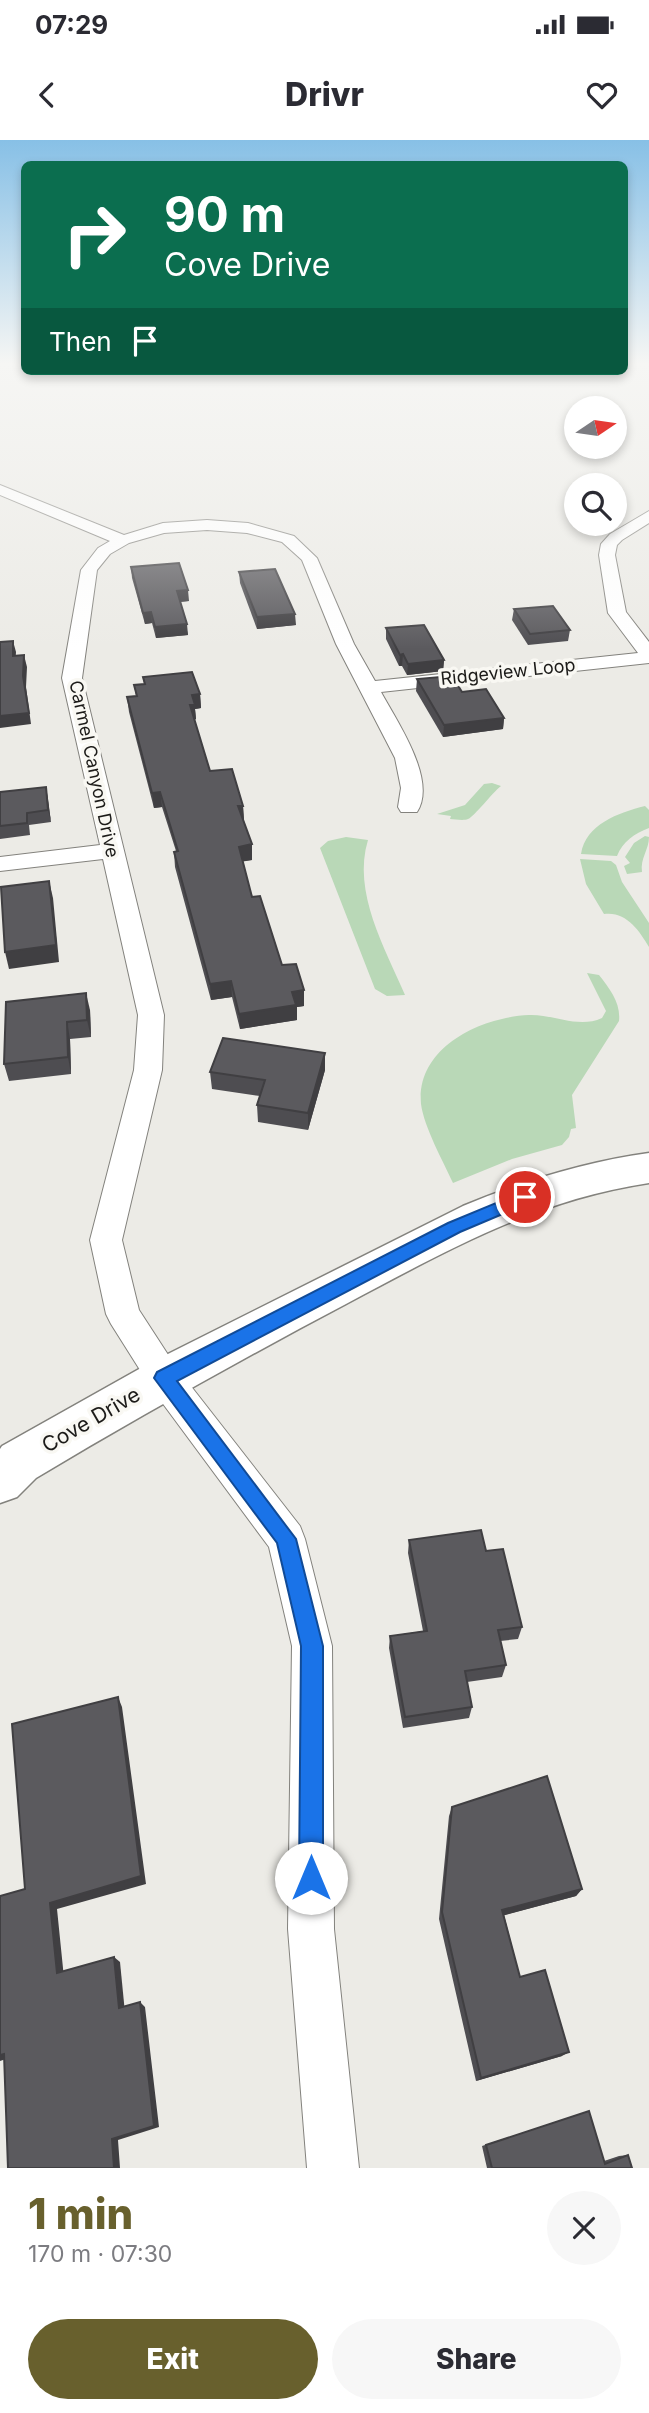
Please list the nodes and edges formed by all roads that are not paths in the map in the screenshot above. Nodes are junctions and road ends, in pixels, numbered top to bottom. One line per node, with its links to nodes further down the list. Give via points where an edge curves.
1 (0, 491): 3 (street)
2 (649, 516): 4 (street, Ridgeview Loop, via 616,537 607,555 617,613)
3 (123, 540): 5 (street, Carmel Canyon Drive, via 163,528 207,525 248,528 288,539 309,558); 7 (street, Carmel Canyon Drive, via 104,551 89,570 72,678)
4 (649, 655): 5 (street, Ridgeview Loop)
5 (368, 688): 6 (street, Carmel Canyon Drive, via 410,767)
6 (409, 807)
7 (112, 851): 8 (street); 10 (street, Carmel Canyon Drive, via 150,1016 148,1070 106,1240 123,1314)
8 (0, 864)
9 (649, 1168): 10 (main road, Cove Drive, via 563,1185 489,1211)
10 (164, 1378): 11 (main road, Cove Drive, via 19,1462); 12 (street, Carmel Canyon Drive, via 286,1539 312,1646 311,1929)
11 (0, 1482)
12 (333, 2168)

